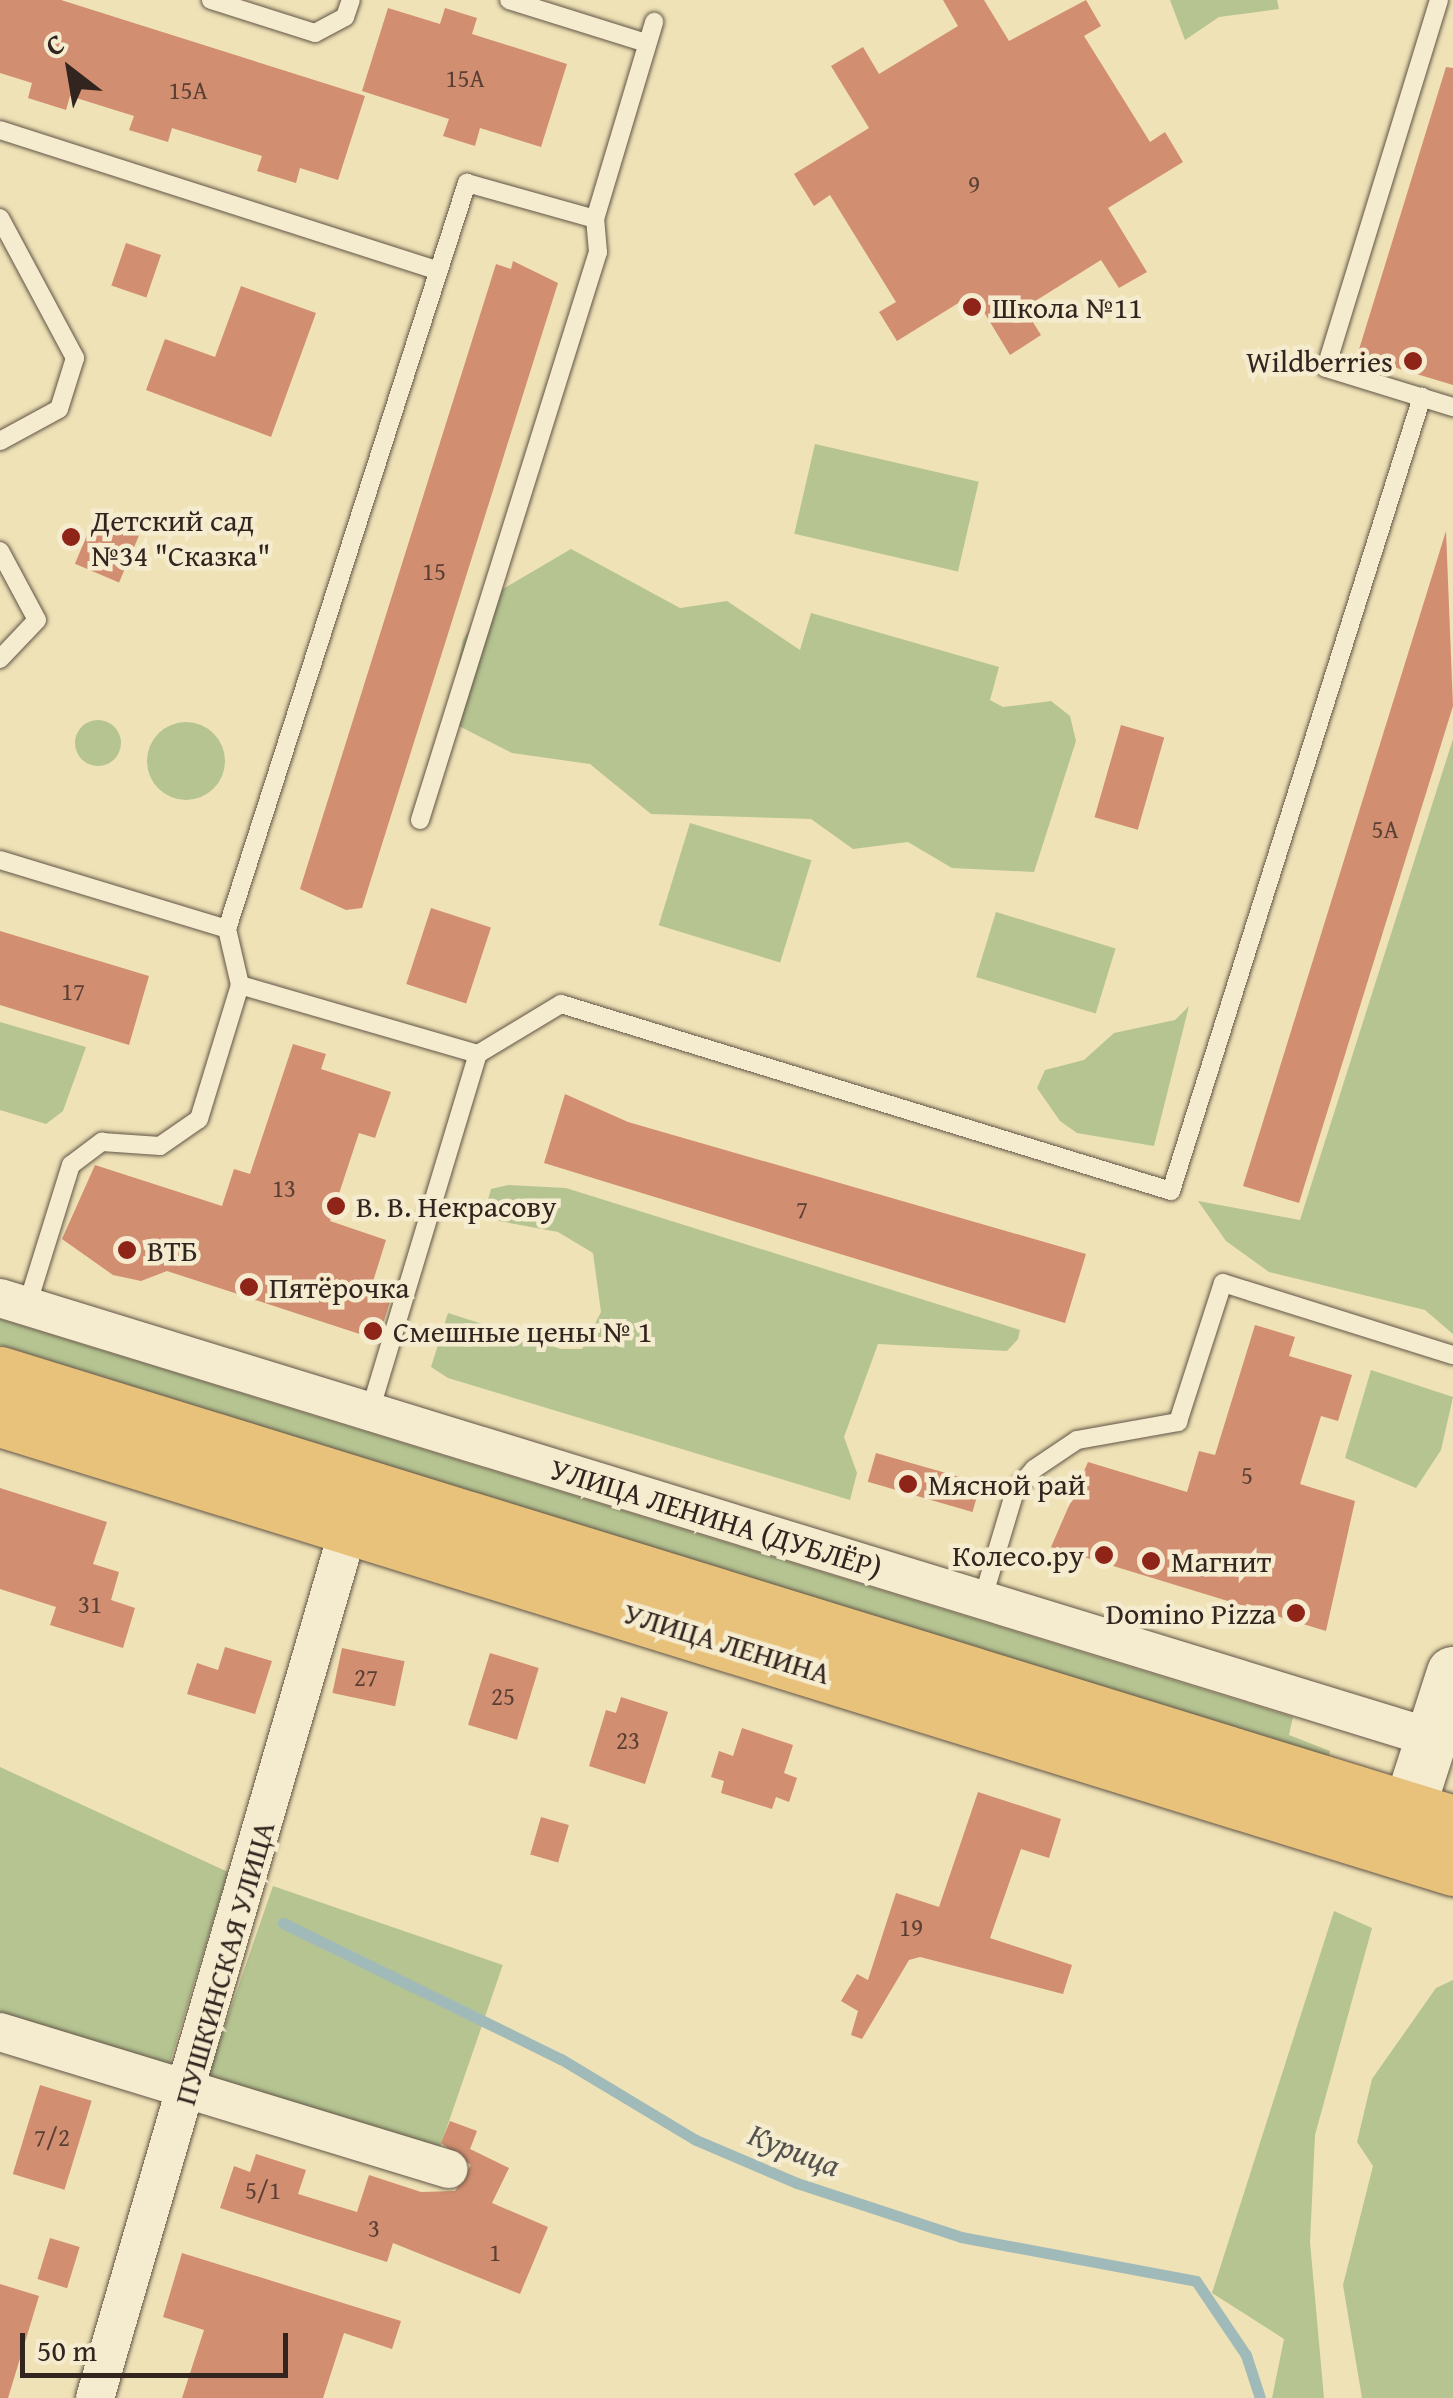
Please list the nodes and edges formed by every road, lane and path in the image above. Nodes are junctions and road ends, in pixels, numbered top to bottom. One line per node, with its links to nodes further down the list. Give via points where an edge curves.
1 (211, 0): 2 (lane, via 315,33 345,17)
2 (350, 0)
3 (509, 0): 6 (lane)
4 (1439, 0): 11 (lane, via 1326,368)
5 (654, 22): 6 (lane)
6 (646, 43): 9 (lane)
7 (0, 130): 10 (lane)
8 (0, 218): 13 (lane, via 75,358 60,409)
9 (595, 220): 10 (lane, via 467,182); 16 (lane, via 598,252)
10 (438, 271): 18 (lane)
11 (1422, 397): 12 (lane); 20 (lane, via 1171,1191 561,1004)
12 (1453, 407)
13 (0, 441)
14 (0, 550): 15 (lane, via 37,620)
15 (0, 659)
16 (420, 820)
17 (0, 860): 18 (lane)
18 (227, 929): 19 (lane)
19 (240, 985): 20 (lane); 21 (lane, via 199,1118 160,1146 102,1142 70,1165)
20 (478, 1054): 24 (lane)
21 (14, 1302): 24 (street, УЛИЦА ЛЕНИНА (ДУБЛЁР))
22 (1453, 1355): 27 (lane, via 1223,1283 1178,1422 1077,1440 1034,1469 1016,1491)
23 (0, 1374): 30 (main road, УЛИЦА ЛЕНИНА)
24 (370, 1411): 27 (street, УЛИЦА ЛЕНИНА (ДУБЛЁР))
25 (0, 1419): 26 (main road, УЛИЦА ЛЕНИНА)
26 (349, 1527): 30 (main road, УЛИЦА ЛЕНИНА); 33 (street, ПУШКИНСКАЯ УЛИЦА)
27 (982, 1601): 29 (street, УЛИЦА ЛЕНИНА (ДУБЛЁР))
28 (1453, 1674): 29 (street)
29 (1432, 1738): 30 (street)
30 (1419, 1827): 31 (main road, УЛИЦА ЛЕНИНА)
31 (1453, 1868)
32 (0, 2032): 33 (street)
33 (188, 2087): 34 (street); 35 (street, ПУШКИНСКАЯ УЛИЦА)
34 (448, 2170)
35 (95, 2398)

